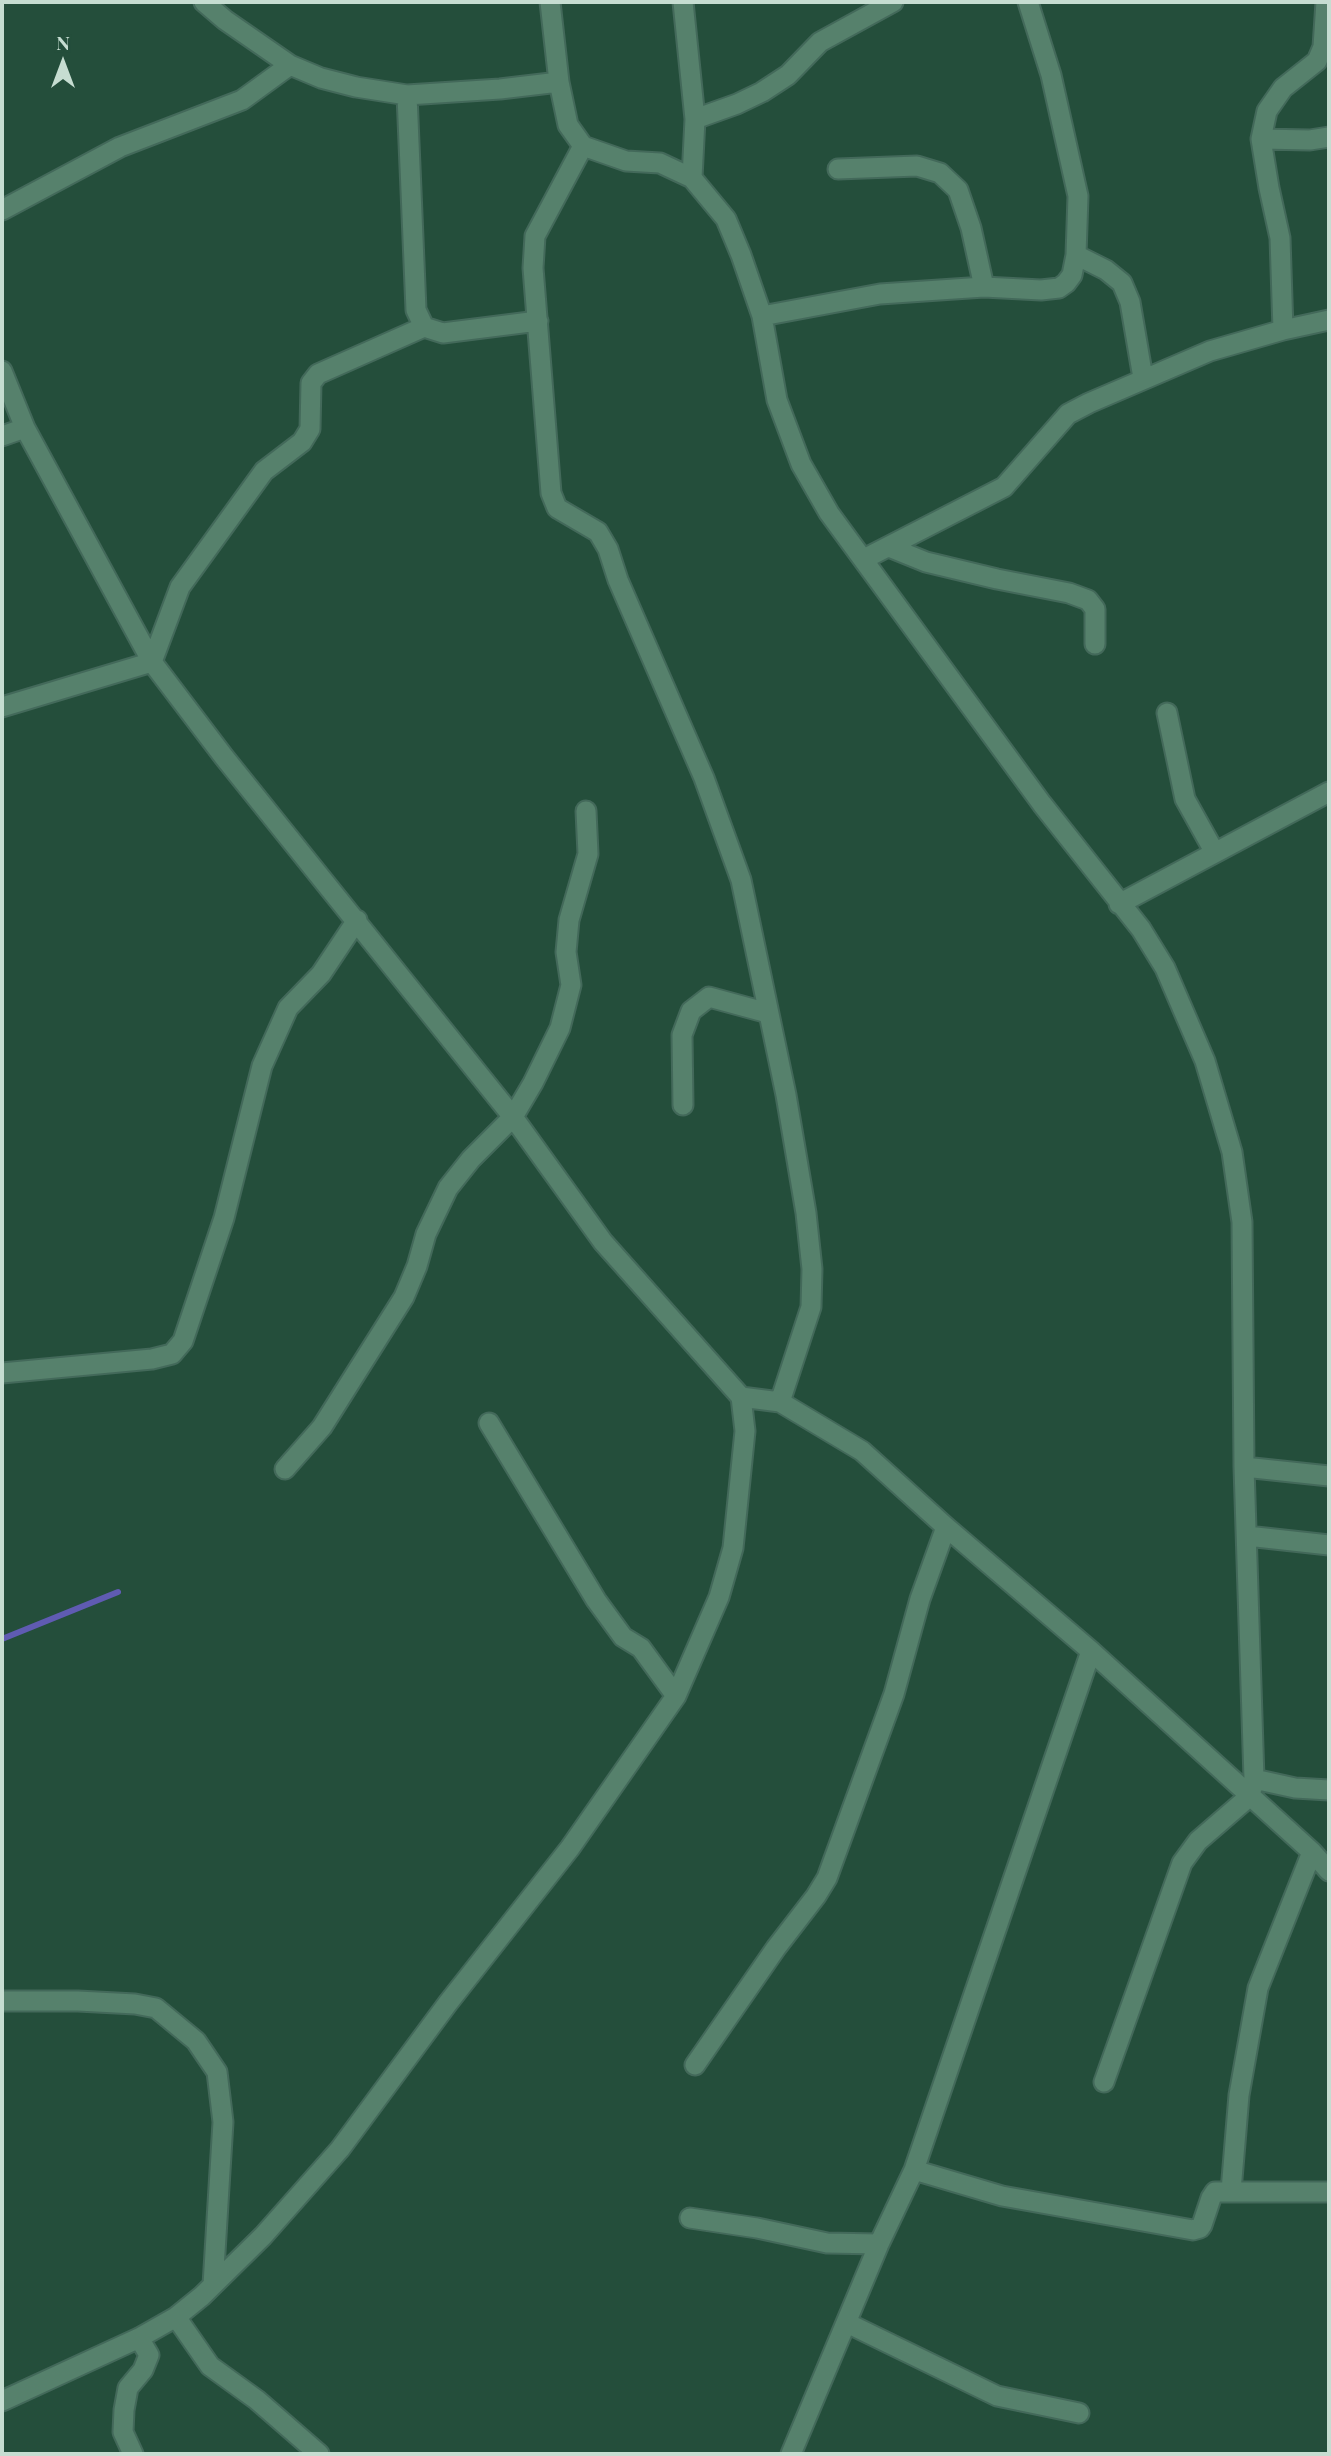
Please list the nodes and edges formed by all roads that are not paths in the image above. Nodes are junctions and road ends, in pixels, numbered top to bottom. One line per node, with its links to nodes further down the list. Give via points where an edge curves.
1 (204, 2): 7 (street)
2 (550, 2): 8 (street)
3 (683, 2): 10 (street)
4 (893, 2): 10 (street, via 820,41 788,75 762,92)
5 (1028, 2): 17 (street, via 1051,75 1078,196)
6 (1326, 2): 12 (street, via 1323,47 1317,61 1283,88 1267,111)
7 (290, 65): 9 (street, via 321,78); 16 (street, via 242,100 120,147)
8 (559, 82): 9 (street); 13 (street, via 568,125)
9 (407, 96): 22 (street, via 416,310)
10 (695, 119): 15 (street)
11 (1329, 137): 12 (street)
12 (1261, 139): 23 (street, via 1280,238)
13 (583, 146): 15 (street, via 626,161 660,163); 21 (street, via 536,236 533,268)
14 (838, 169): 18 (street, via 917,166 940,173 958,190)
15 (692, 178): 19 (street, via 726,219)
16 (2, 210)
17 (1076, 255): 18 (street, via 1072,275 1059,288); 25 (street, via 1122,283 1130,302)
18 (984, 287): 19 (street, via 880,294)
19 (762, 316): 29 (street, via 777,400 801,464 829,513)
20 (1329, 320): 23 (street)
21 (538, 321): 22 (street, via 443,333); 39 (street, via 551,493 557,508 598,532 608,550 704,778 741,880)
22 (424, 327): 31 (street, via 318,374 311,383 306,436 264,471 180,587)
23 (1283, 330): 25 (street, via 1210,351)
24 (2, 371): 26 (street)
25 (1143, 378): 28 (street, via 1068,414 1004,487)
26 (25, 428): 27 (street); 31 (street)
27 (2, 436)
28 (889, 547): 29 (street); 30 (street, via 926,562 1088,600 1095,609)
29 (864, 559): 37 (street)
30 (1095, 644)
31 (152, 662): 32 (street); 38 (street)
32 (2, 707)
33 (1167, 713): 36 (street, via 1185,799)
34 (1329, 792): 36 (street)
35 (586, 811): 41 (street, via 588,854 569,920 566,952 571,985 560,1028)
36 (1215, 853): 37 (street)
37 (1119, 904): 46 (street, via 1165,968 1205,1060 1232,1152 1242,1222)
38 (357, 920): 41 (street); 42 (street, via 321,974 289,1008 262,1066 224,1219 183,1341 172,1354 152,1359)
39 (768, 1013): 40 (street, via 709,997 691,1011 682,1035); 44 (street, via 806,1213 812,1269 811,1307)
40 (683, 1105)
41 (513, 1117): 43 (street, via 603,1242); 47 (street, via 448,1188 404,1297 322,1427)
42 (2, 1373)
43 (741, 1397): 44 (street); 53 (street, via 745,1431 733,1548 719,1597)
44 (780, 1402): 49 (street, via 862,1451)
45 (489, 1423): 53 (street, via 596,1600)
46 (1244, 1466): 48 (street); 50 (street)
47 (285, 1469)
48 (1329, 1476)
49 (946, 1527): 52 (street); 59 (street, via 894,1694 827,1878)
50 (1247, 1536): 51 (street); 54 (street)
51 (1329, 1545)
52 (1091, 1651): 54 (street); 61 (street)
53 (676, 1696): 66 (street, via 570,1848 340,2149)
54 (1252, 1787): 55 (street); 56 (street); 60 (street, via 1182,1863)
55 (1329, 1790)
56 (1312, 1852): 57 (street); 62 (street, via 1258,1988 1239,2095)
57 (1329, 1871)
58 (2, 2001): 66 (street, via 156,2008 196,2040 217,2072 223,2122)
59 (695, 2065)
60 (1104, 2082)
61 (914, 2170): 62 (street, via 1002,2196 1193,2230 1202,2225 1215,2192); 65 (street)
62 (1231, 2191): 63 (street)
63 (1329, 2192)
64 (690, 2218): 65 (street, via 827,2243)
65 (879, 2244): 68 (street)
66 (213, 2285): 67 (street)
67 (176, 2317): 69 (street); 73 (street, via 210,2366)
68 (847, 2323): 71 (street, via 997,2396); 74 (street)
69 (139, 2338): 70 (street); 72 (street, via 149,2355 144,2370 128,2388 124,2410 123,2432)
70 (2, 2401)
71 (1079, 2413)
72 (133, 2454)
73 (319, 2454)
74 (791, 2454)

